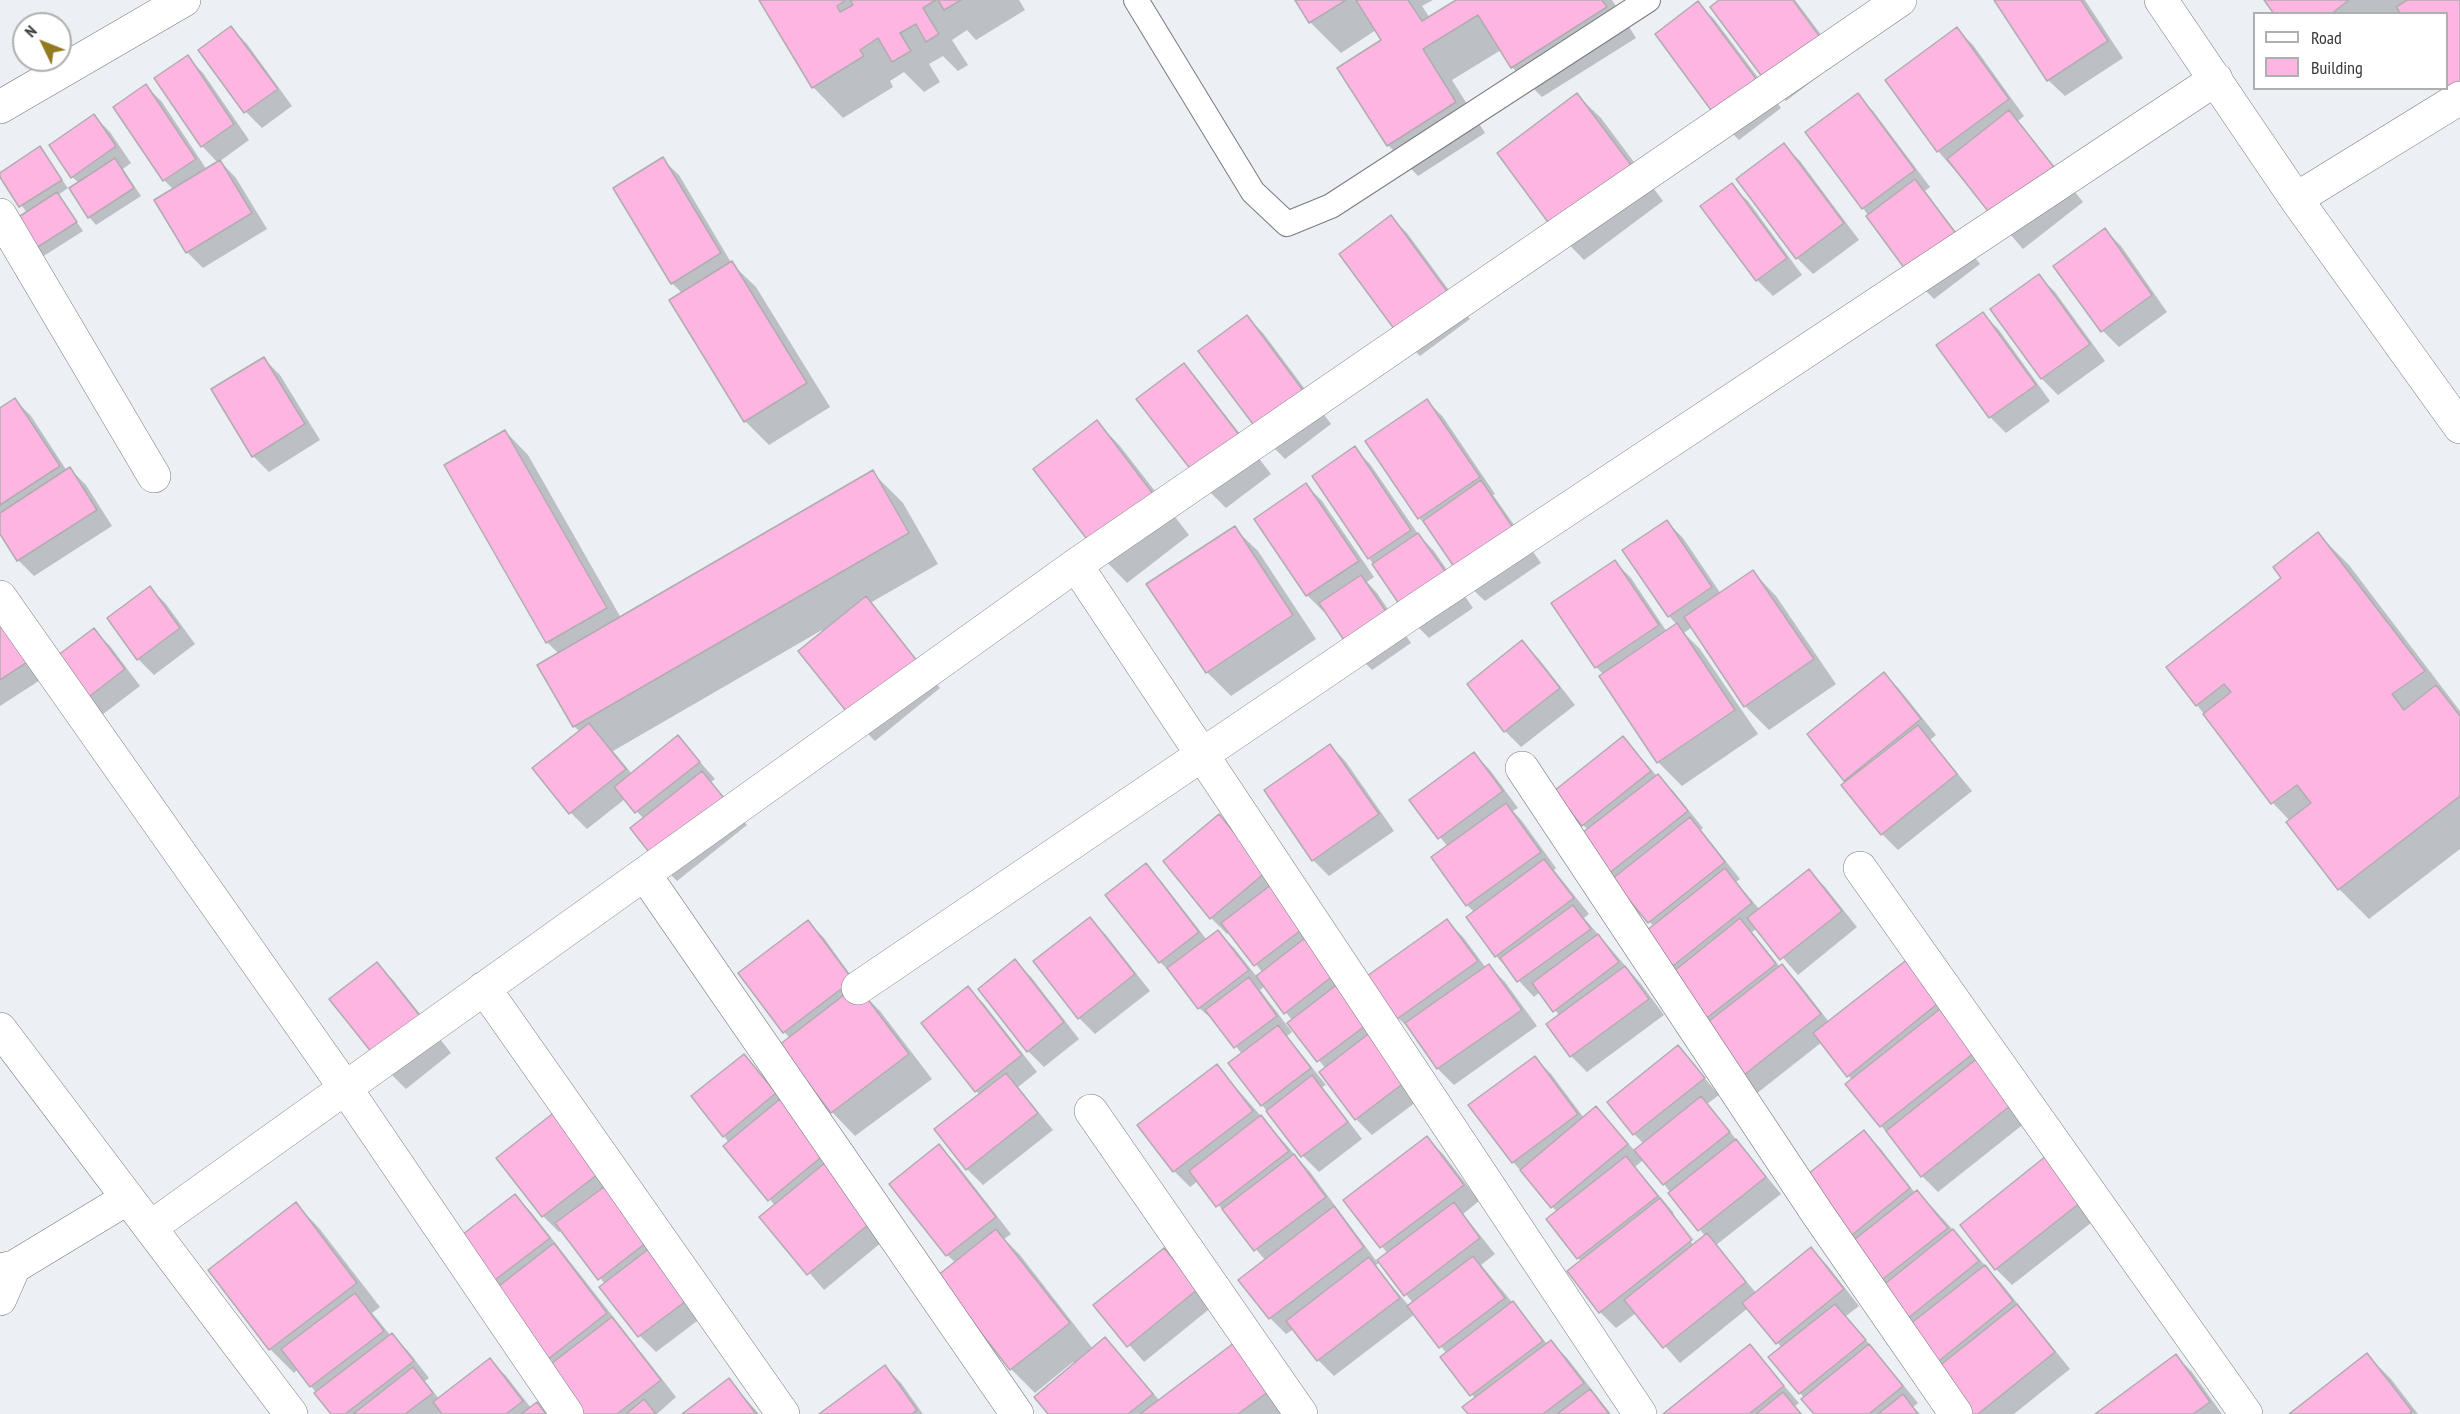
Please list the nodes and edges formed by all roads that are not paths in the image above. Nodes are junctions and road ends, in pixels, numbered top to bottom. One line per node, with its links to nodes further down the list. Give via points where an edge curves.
1 (184, 0): 8 (street)
2 (1136, 0): 3 (lane, via 1253,192 1287,224 1331,206)
3 (1648, 0)
4 (1900, 0): 13 (street)
5 (2161, 0): 6 (street)
6 (2216, 79): 9 (street); 15 (street)
7 (2460, 98): 9 (street)
8 (0, 107)
9 (2296, 199): 11 (street)
10 (0, 215): 12 (street)
11 (2456, 413)
12 (153, 476)
13 (1076, 565): 15 (street); 18 (street)
14 (0, 597): 22 (street)
15 (1200, 755): 20 (street); 33 (street)
16 (1522, 768): 34 (street, via 1817,1213)
17 (1860, 868): 35 (street)
18 (645, 875): 19 (street); 31 (street)
19 (484, 988): 22 (street); 30 (street)
20 (858, 988)
21 (0, 1029): 24 (street)
22 (345, 1089): 25 (street); 29 (street)
23 (1091, 1111): 32 (street)
24 (128, 1198): 25 (street); 26 (street)
25 (151, 1227): 28 (street)
26 (7, 1268): 27 (street)
27 (0, 1299)
28 (291, 1414)
29 (567, 1414)
30 (783, 1414)
31 (1017, 1414)
32 (1301, 1414)
33 (1640, 1414)
34 (1956, 1414)
35 (2246, 1414)

